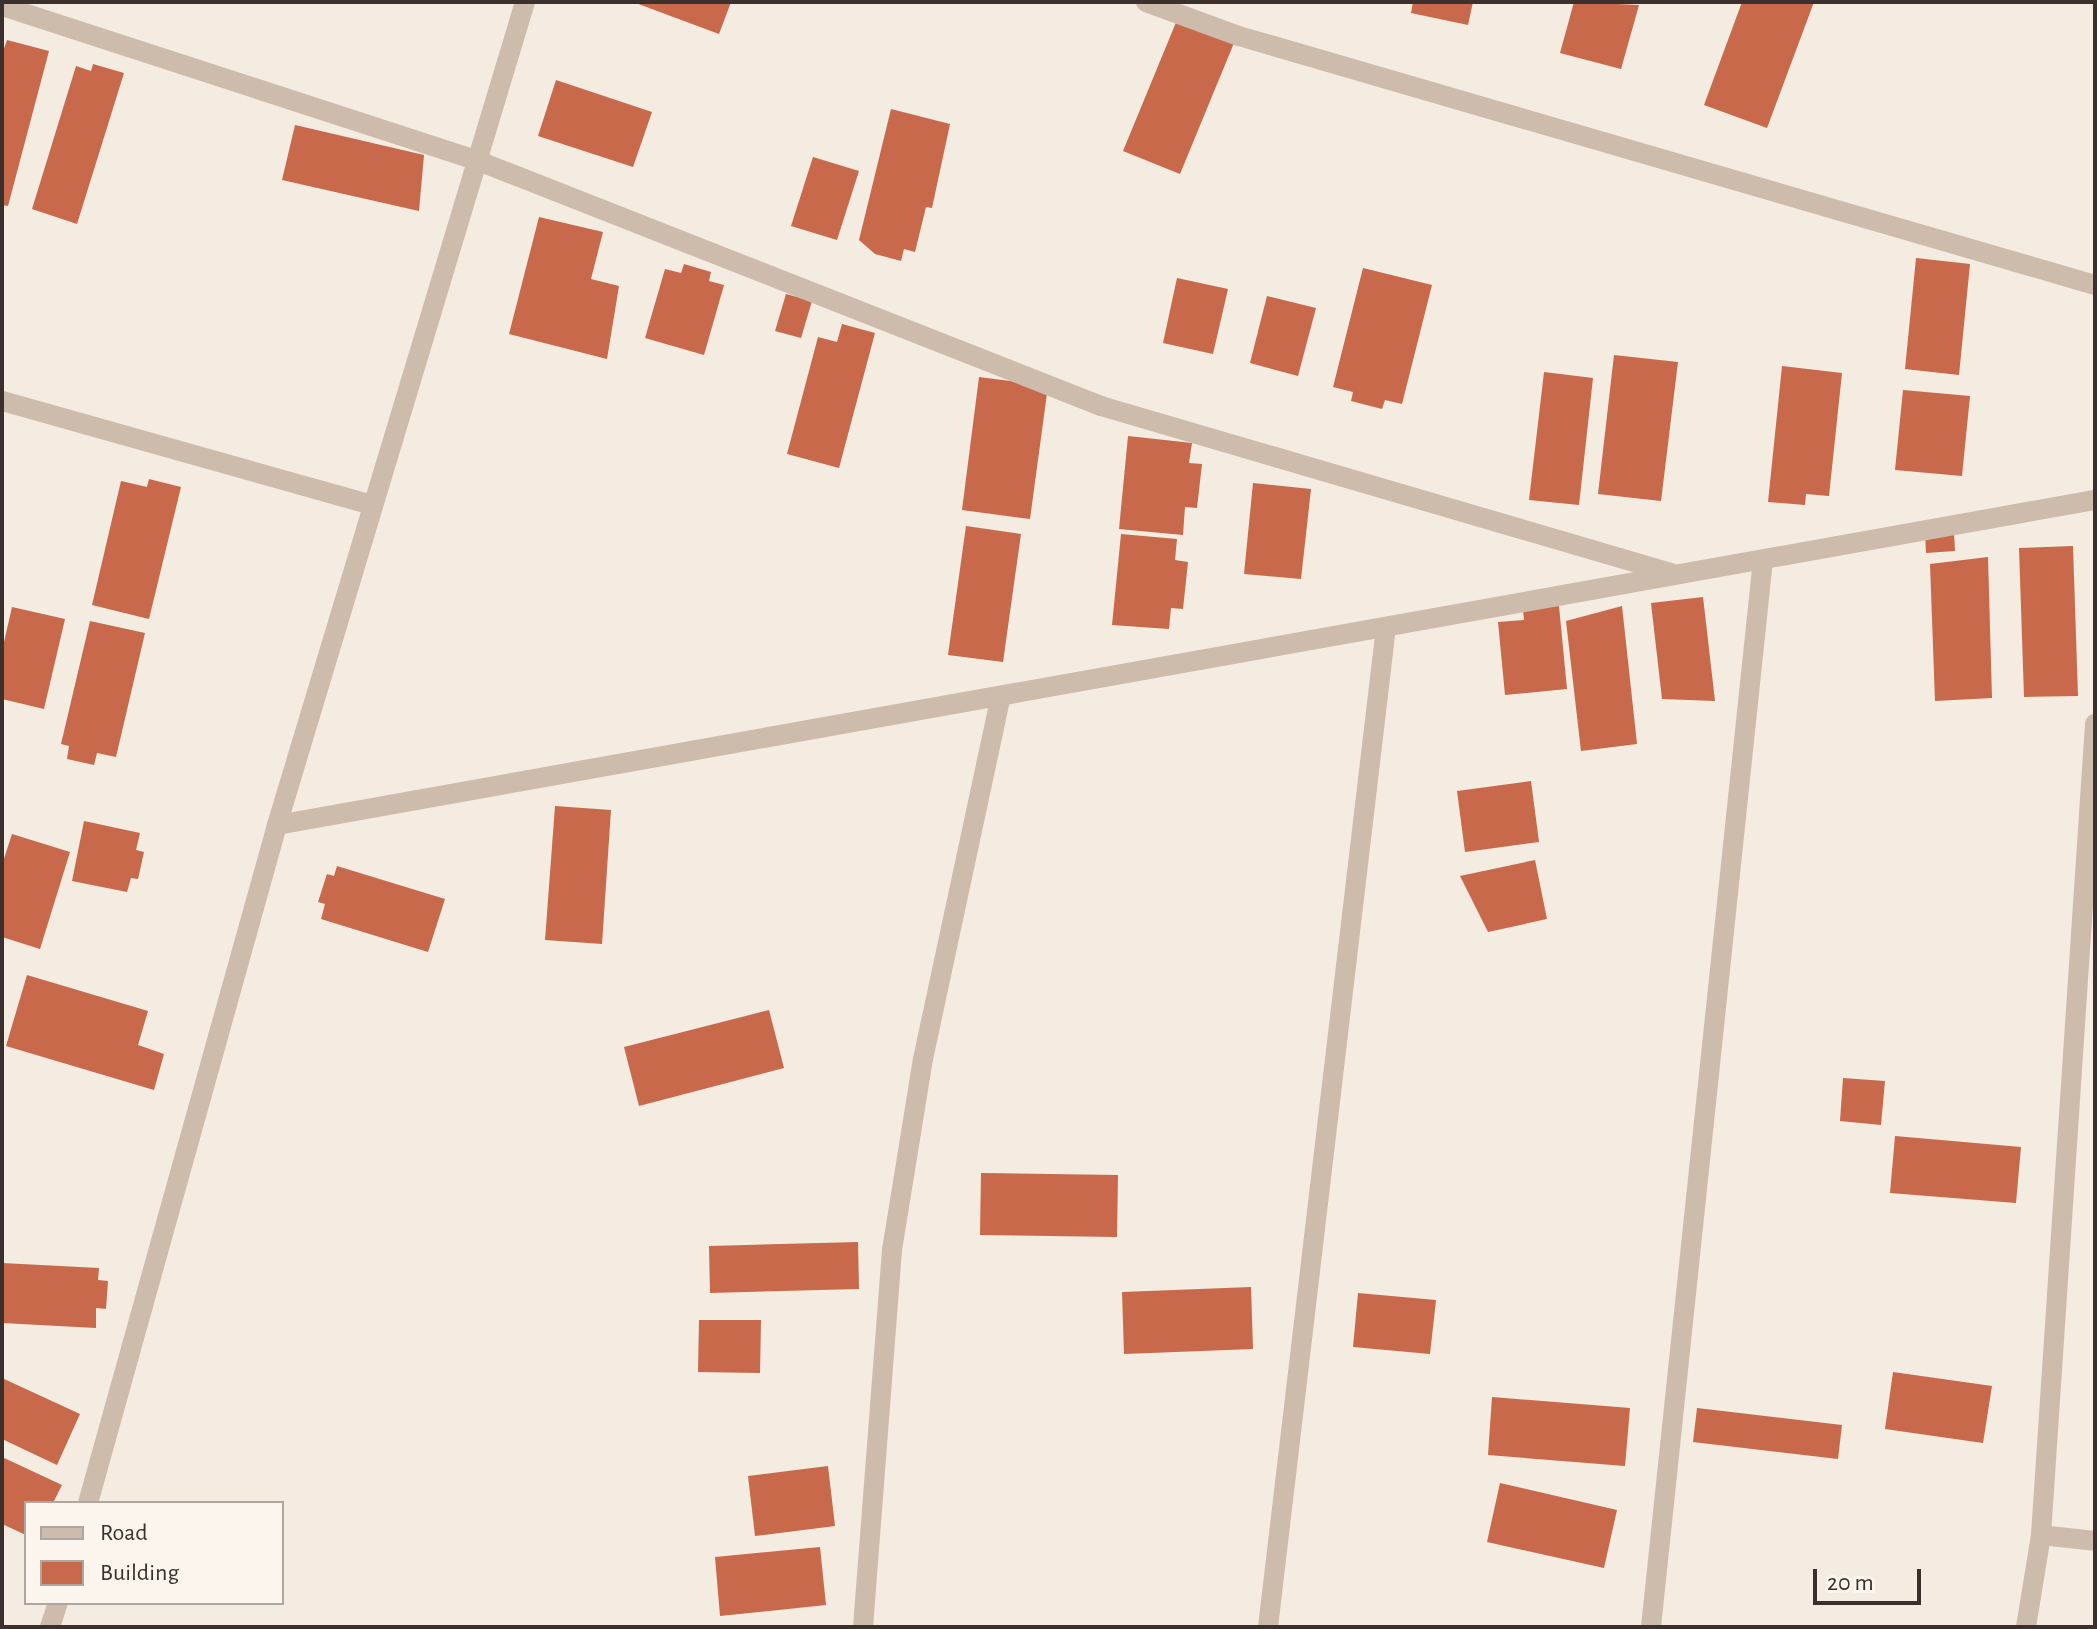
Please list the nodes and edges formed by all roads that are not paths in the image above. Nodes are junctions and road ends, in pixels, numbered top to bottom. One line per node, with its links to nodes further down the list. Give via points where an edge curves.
1 (525, 2): 4 (street)
2 (1146, 2): 5 (street, via 1239,36)
3 (2, 6): 4 (street)
4 (476, 160): 8 (street); 10 (street, via 1101,406)
5 (2095, 285)
6 (2, 401): 8 (street)
7 (2095, 500): 9 (street)
8 (373, 505): 14 (street)
9 (1763, 560): 10 (street); 22 (street)
10 (1676, 575): 11 (street)
11 (1386, 627): 12 (street); 21 (street)
12 (1001, 696): 14 (street); 20 (street, via 923,1059 892,1250)
13 (2095, 724): 16 (street)
14 (277, 825): 15 (street)
15 (89, 1501)
16 (2041, 1535): 17 (street); 23 (street)
17 (2095, 1541)
18 (57, 1605): 19 (street)
19 (50, 1627)
20 (863, 1627)
21 (1268, 1627)
22 (1651, 1627)
23 (2026, 1627)

